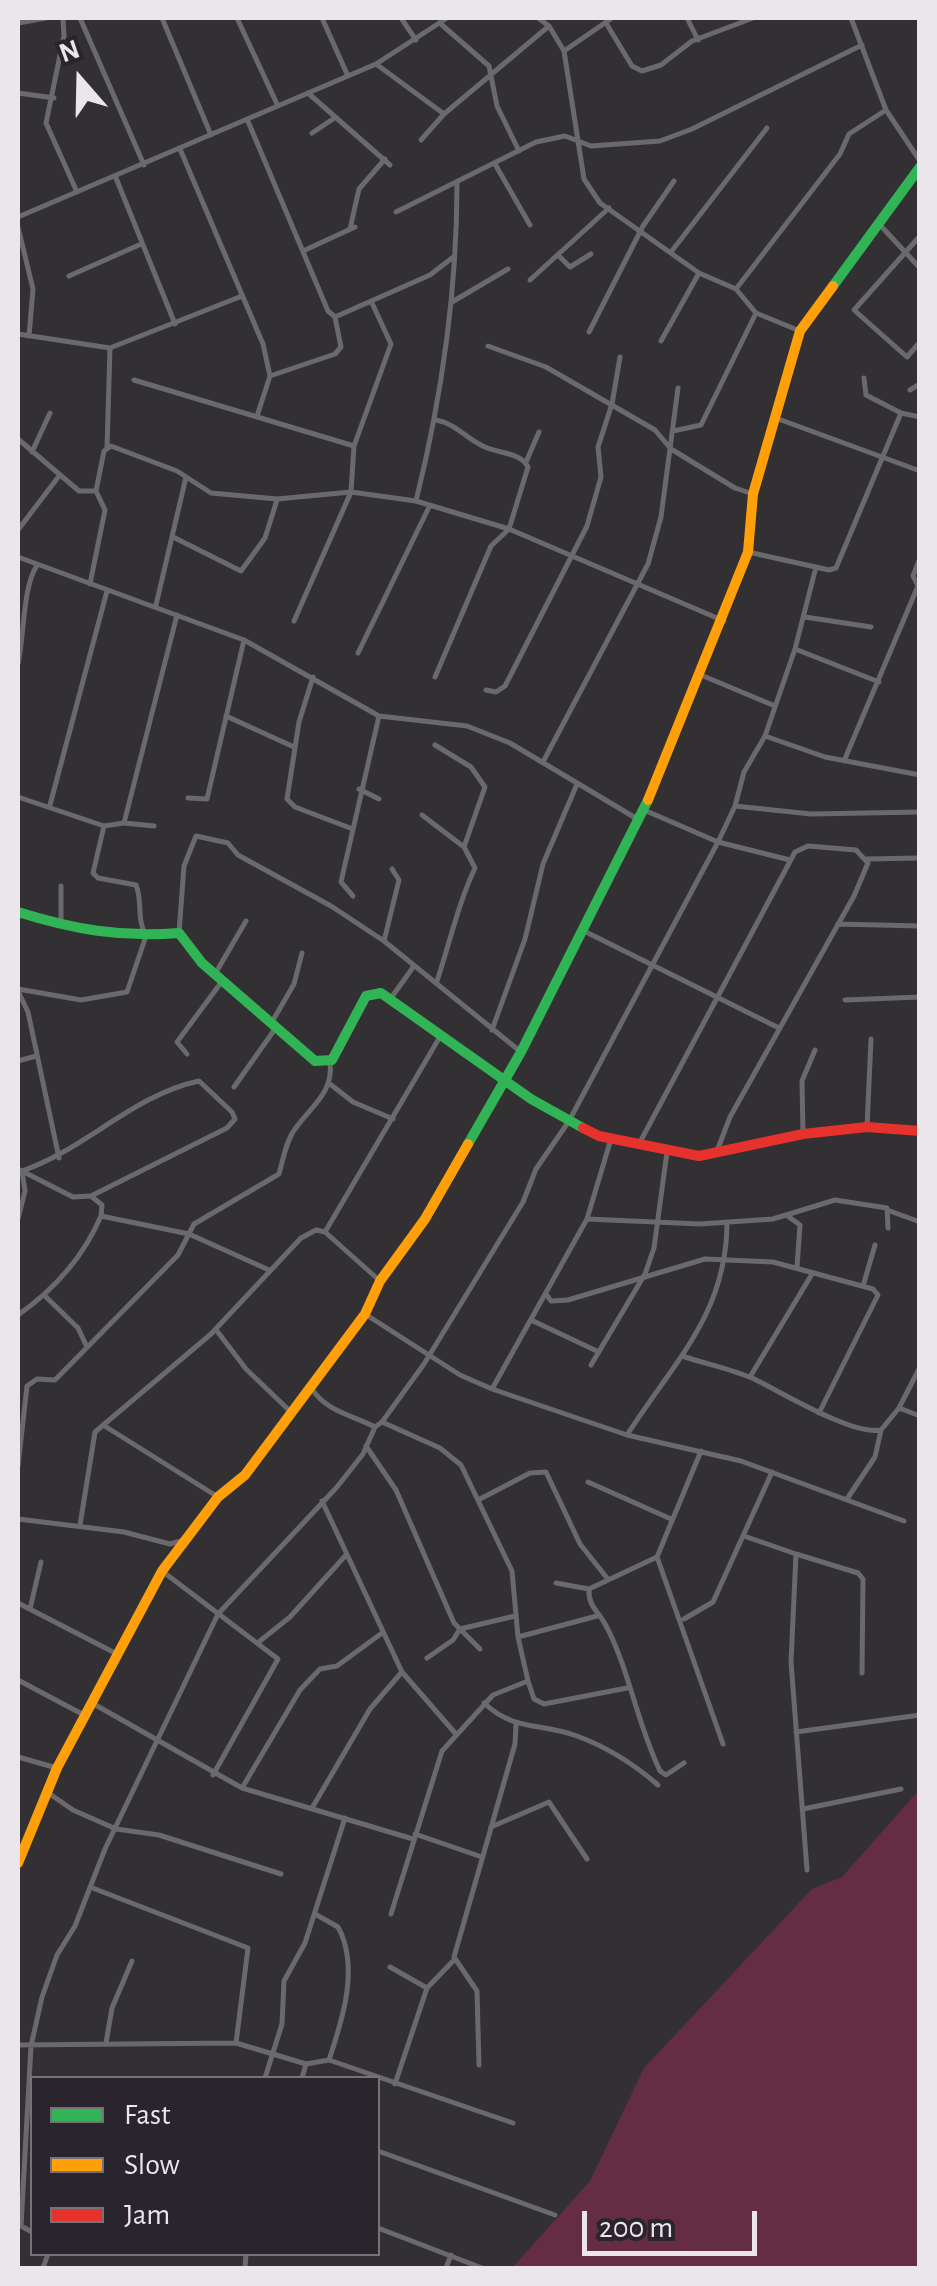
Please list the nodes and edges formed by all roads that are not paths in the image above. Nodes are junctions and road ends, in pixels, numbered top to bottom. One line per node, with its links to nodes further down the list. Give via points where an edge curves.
1 (46, 18): 14 (street)
2 (62, 18): 27 (street)
3 (80, 18): 42 (street)
4 (162, 18): 35 (street)
5 (237, 18): 28 (street)
6 (322, 18): 23 (street)
7 (401, 18): 19 (street)
8 (448, 18): 16 (street)
9 (538, 18): 17 (street)
10 (612, 18): 15 (street)
11 (687, 18): 18 (street)
12 (753, 18): 18 (street)
13 (850, 18): 20 (street)
14 (18, 23)
15 (606, 23): 18 (street, via 642,71); 21 (street)
16 (442, 25): 19 (street); 24 (street, via 479,54 489,66)
17 (549, 26): 21 (street); 24 (street)
18 (698, 40)
19 (416, 41): 22 (street)
20 (862, 45): 29 (street); 37 (street, via 674,136 610,146)
21 (564, 51): 37 (street)
22 (376, 64): 23 (street); 30 (street)
23 (347, 75): 26 (street)
24 (488, 80): 30 (street); 39 (street)
25 (18, 93): 27 (street)
26 (308, 93): 28 (street); 32 (street)
27 (54, 98): 46 (street, via 48,132)
28 (277, 104): 31 (street)
29 (886, 110): 41 (street); 67 (street, via 848,134 840,154)
30 (444, 114): 36 (street)
31 (247, 119): 35 (street); 56 (street)
32 (333, 119): 34 (street); 56 (street, via 388,162 358,190 353,228)
33 (767, 128): 57 (street)
34 (312, 134)
35 (211, 135): 38 (street)
36 (420, 140)
37 (578, 141): 39 (street, via 556,136); 47 (street, via 584,179)
38 (180, 149): 42 (street); 68 (street)
39 (520, 151): 40 (street)
40 (495, 164): 45 (street); 50 (street)
41 (920, 164): 51 (street)
42 (144, 165): 43 (street)
43 (116, 178): 46 (street); 55 (street)
44 (674, 181): 53 (street)
45 (457, 184): 48 (street); 60 (street)
46 (77, 192): 49 (street)
47 (609, 208): 53 (street); 61 (street)
48 (396, 212)
49 (18, 217)
50 (530, 224)
51 (880, 225): 59 (street); 74 (street)
52 (18, 227): 77 (street, via 33,289)
53 (642, 235): 57 (street); 75 (street)
54 (920, 236): 59 (street)
55 (140, 244): 65 (street); 73 (street)
56 (302, 250): 72 (street)
57 (671, 252): 64 (street)
58 (590, 254): 61 (street, via 570,266)
59 (903, 254): 63 (street); 79 (street, via 854,310 907,357)
60 (454, 256): 69 (street, via 444,268); 70 (street)
61 (559, 256): 66 (street)
62 (508, 268): 70 (street)
63 (920, 268)
64 (699, 273): 67 (street); 78 (street)
65 (69, 276)
66 (530, 280)
67 (736, 289): 71 (street)
68 (242, 296): 73 (street); 83 (street)
69 (372, 302): 72 (street); 99 (street, via 391,344)
70 (452, 302): 95 (street)
71 (756, 313): 74 (street); 96 (street, via 700,425)
72 (335, 317): 83 (street, via 338,352)
73 (175, 324): 81 (street)
74 (800, 331): 93 (street)
75 (589, 332)
76 (18, 334): 77 (street)
77 (30, 336): 81 (street)
78 (661, 342)
79 (920, 342)
80 (488, 346): 89 (street, via 524,356)
81 (110, 348): 100 (street)
82 (620, 357): 89 (street)
83 (270, 376): 92 (street)
84 (864, 378): 91 (street, via 866,394)
85 (134, 380): 92 (street)
86 (920, 384): 88 (street)
87 (678, 388): 96 (street)
88 (910, 390)
89 (612, 404): 101 (street, via 655,430); 118 (street, via 598,447 601,477)
90 (50, 413): 102 (street)
91 (901, 414): 94 (street); 103 (street)
92 (257, 416): 99 (street)
93 (773, 416): 103 (street); 110 (street)
94 (920, 417)
95 (436, 420): 104 (street); 112 (street)
96 (674, 431): 101 (street)
97 (539, 432): 104 (street)
98 (18, 438): 102 (street)
99 (354, 446): 109 (street)
100 (107, 448): 107 (street); 108 (street)
101 (671, 449): 110 (street); 124 (street, via 662,518)
102 (32, 452): 106 (street)
103 (882, 458): 105 (street); 122 (street, via 838,565)
104 (526, 462): 115 (street)
105 (920, 471)
106 (59, 476): 108 (street, via 79,492); 114 (street)
107 (186, 478): 111 (street, via 204,491); 116 (street)
108 (96, 492): 123 (street, via 105,510)
109 (351, 492): 111 (street); 112 (street); 129 (street)
110 (753, 494): 117 (street)
111 (277, 500): 116 (street, via 265,538 244,569 236,571)
112 (416, 501): 113 (street)
113 (430, 505): 115 (street); 134 (street)
114 (18, 530)
115 (510, 530): 118 (street); 138 (street, via 492,546)
116 (173, 537): 126 (street)
117 (748, 552): 122 (street); 130 (street)
118 (571, 554): 124 (street); 140 (street, via 505,686)
119 (18, 557): 121 (street)
120 (920, 558): 139 (street, via 913,576 918,586)
121 (36, 567): 123 (street); 135 (street, via 26,587)
122 (816, 567): 128 (street)
123 (90, 584): 125 (street)
124 (640, 586): 130 (street); 147 (street)
125 (107, 591): 126 (street); 155 (street)
126 (156, 604): 127 (street)
127 (177, 614): 132 (street); 160 (street)
128 (804, 617): 131 (street); 133 (street)
129 (294, 621)
130 (724, 621): 136 (street)
131 (871, 627)
132 (244, 640): 137 (street); 142 (street)
133 (796, 649): 139 (street); 141 (street)
134 (358, 652)
135 (18, 664)
136 (700, 674): 141 (street); 159 (street)
137 (314, 677): 143 (street); 146 (street)
138 (435, 677)
139 (879, 682): 148 (street)
140 (486, 690)
141 (775, 706): 144 (street)
142 (226, 716): 146 (street); 153 (street, via 208,799)
143 (379, 716): 147 (street, via 468,726); 151 (street)
144 (764, 736): 148 (street); 156 (street)
145 (434, 745): 165 (street, via 471,767 484,784)
146 (294, 747): 163 (street, via 285,790 289,804)
147 (544, 760): 150 (street)
148 (844, 760): 149 (street)
149 (920, 775)
150 (576, 784): 159 (street); 193 (street, via 543,864)
151 (359, 789): 154 (street); 163 (street)
152 (18, 797): 155 (street)
153 (188, 798)
154 (379, 799)
155 (50, 805): 161 (street)
156 (735, 806): 157 (street, via 811,814); 164 (street)
157 (920, 812)
158 (422, 815): 165 (street)
159 (642, 815): 164 (street); 177 (street)
160 (124, 822): 161 (street); 162 (street)
161 (104, 826): 179 (street, via 94,872 136,885 137,920)
162 (154, 826)
163 (350, 828): 171 (street, via 341,882)
164 (718, 842): 167 (street); 182 (street)
165 (464, 847): 185 (street, via 475,868)
166 (920, 858): 168 (street)
167 (790, 860): 168 (street, via 808,846 853,849); 187 (street)
168 (868, 860): 175 (street)
169 (392, 869): 180 (street, via 400,880)
170 (61, 886): 173 (street)
171 (353, 896)
172 (18, 912): 173 (street)
173 (56, 922): 179 (street, via 79,932)
174 (246, 922): 184 (street)
175 (838, 924): 176 (street); 192 (street)
176 (920, 926)
177 (584, 931): 182 (street); 197 (street)
178 (178, 933): 179 (street); 180 (street, via 184,866 196,836 228,843); 184 (street)
179 (146, 936): 186 (street, via 125,995 81,1000)
180 (384, 941): 183 (street)
181 (302, 953): 191 (street)
182 (650, 964): 187 (street); 206 (street)
183 (414, 966): 185 (street); 189 (street)
184 (219, 977): 191 (street); 198 (street, via 177,1042)
185 (437, 981): 193 (street)
186 (18, 990): 199 (street)
187 (715, 997): 192 (street); 211 (street)
188 (920, 997): 190 (street)
189 (391, 998): 194 (street); 201 (street, via 366,996)
190 (845, 1000)
191 (273, 1027): 201 (street, via 315,1062); 204 (street)
192 (779, 1028): 213 (street)
193 (492, 1030): 197 (street)
194 (440, 1035): 202 (street); 205 (street)
195 (871, 1039): 207 (street)
196 (815, 1050): 209 (street, via 802,1081)
197 (521, 1052): 202 (street)
198 (187, 1054)
199 (36, 1056): 200 (street); 214 (street)
200 (18, 1061)
201 (330, 1062): 203 (street)
202 (505, 1080): 206 (street); 234 (street, via 425,1219)
203 (329, 1084): 205 (street); 227 (street, via 292,1132 279,1174 194,1224)
204 (234, 1086)
205 (393, 1119): 226 (street)
206 (569, 1121): 210 (street); 243 (street)
207 (868, 1127): 208 (street); 209 (street)
208 (920, 1131)
209 (803, 1134): 213 (street)
210 (611, 1139): 211 (street); 221 (street)
211 (638, 1145): 212 (street)
212 (667, 1152): 213 (street); 224 (street)
213 (716, 1154)
214 (60, 1158): 215 (street); 216 (street, via 181,1083 199,1081 232,1112 227,1128)
215 (20, 1170): 216 (street, via 73,1197); 220 (street, via 25,1191)
216 (91, 1196): 218 (street, via 102,1205)
217 (890, 1211): 219 (street, via 835,1200); 223 (street); 225 (street)
218 (101, 1216): 227 (street); 237 (street, via 88,1246)
219 (789, 1217): 222 (street); 230 (street, via 800,1226)
220 (18, 1219)
221 (586, 1219): 224 (street); 236 (street)
222 (727, 1222): 224 (street); 229 (street)
223 (920, 1222)
224 (659, 1223): 232 (street)
225 (888, 1228)
226 (325, 1232): 231 (street, via 309,1232); 234 (street)
227 (189, 1234): 231 (street); 242 (street, via 178,1255)
228 (875, 1244): 235 (street)
229 (728, 1260): 230 (street); 232 (street, via 705,1258); 245 (street)
230 (797, 1267): 233 (street)
231 (269, 1270): 241 (street)
232 (644, 1274): 236 (street, via 568,1300); 244 (street)
233 (812, 1274): 235 (street); 248 (street)
234 (380, 1281): 238 (street)
235 (863, 1286): 252 (street, via 878,1295)
236 (546, 1294): 240 (street)
237 (45, 1296): 239 (street); 242 (street, via 78,1328)
238 (366, 1314): 243 (street); 249 (street)
239 (18, 1315)
240 (531, 1320): 244 (street); 250 (street)
241 (217, 1328): 253 (street, via 246,1369); 256 (street)
242 (87, 1347): 262 (street, via 55,1380 26,1386)
243 (430, 1352): 250 (street); 255 (street)
244 (599, 1352): 246 (street)
245 (685, 1356): 248 (street); 259 (street)
246 (591, 1365)
247 (920, 1367): 251 (street)
248 (750, 1378): 252 (street)
249 (312, 1389): 253 (street); 257 (street, via 320,1402)
250 (492, 1389): 259 (street)
251 (899, 1408): 254 (street); 258 (street)
252 (819, 1413): 258 (street)
253 (293, 1414): 265 (street)
254 (920, 1416)
255 (382, 1422): 257 (street); 266 (street, via 455,1457)
256 (103, 1425): 265 (street); 272 (street, via 95,1432)
257 (375, 1427): 260 (street)
258 (881, 1430): 267 (street, via 876,1457)
259 (627, 1435): 261 (street)
260 (366, 1446): 268 (street); 289 (street, via 396,1490)
261 (701, 1451): 263 (street); 270 (street)
262 (18, 1466)
263 (772, 1472): 267 (street); 273 (street)
264 (588, 1482): 270 (street)
265 (218, 1497): 274 (street)
266 (480, 1499): 280 (street, via 530,1472 546,1472 575,1536); 286 (street, via 512,1571)
267 (846, 1500): 271 (street)
268 (322, 1501): 276 (street); 285 (street)
269 (18, 1519): 272 (street)
270 (671, 1519): 277 (street)
271 (904, 1521)
272 (80, 1525): 274 (street)
273 (744, 1536): 275 (street); 288 (street, via 713,1602)
274 (182, 1541): 279 (street)
275 (796, 1554): 297 (street, via 864,1579); 307 (street)
276 (346, 1555): 290 (street); 292 (street)
277 (657, 1557): 280 (street); 288 (street)
278 (41, 1562): 284 (street)
279 (162, 1571): 285 (street); 294 (street)
280 (607, 1578): 282 (street)
281 (556, 1583): 282 (street)
282 (589, 1590): 287 (street)
283 (18, 1603): 284 (street)
284 (30, 1609): 294 (street)
285 (218, 1614): 292 (street); 308 (street)
286 (516, 1616): 289 (street); 291 (street)
287 (598, 1616): 291 (street); 300 (street)
288 (683, 1620): 309 (street)
289 (460, 1629): 293 (street); 295 (street)
290 (382, 1632): 296 (street); 315 (street, via 337,1666 314,1674)
291 (518, 1637): 299 (street)
292 (260, 1642): 313 (street, via 278,1659)
293 (480, 1649)
294 (117, 1654): 301 (street)
295 (427, 1658)
296 (402, 1672): 306 (street); 318 (street, via 370,1709)
297 (862, 1674)
298 (18, 1680): 304 (street)
299 (528, 1682): 300 (street, via 534,1699 544,1704); 302 (street)
300 (627, 1688): 311 (street, via 660,1771 666,1775)
301 (92, 1703): 304 (street); 308 (street)
302 (484, 1703): 305 (street); 306 (street)
303 (920, 1715): 307 (street)
304 (84, 1716): 312 (street)
305 (516, 1726): 314 (street, via 578,1736 632,1763); 321 (street)
306 (454, 1732): 323 (street)
307 (796, 1732): 319 (street)
308 (158, 1742): 313 (street); 322 (street)
309 (724, 1744)
310 (18, 1757): 312 (street)
311 (684, 1764)
312 (57, 1768): 317 (street)
313 (213, 1775): 315 (street)
314 (658, 1785)
315 (242, 1788): 318 (street)
316 (900, 1789): 319 (street)
317 (47, 1792): 322 (street); 326 (street)
318 (312, 1808): 320 (street)
319 (803, 1809): 327 (street)
320 (345, 1818): 323 (street); 330 (street)
321 (492, 1828): 324 (street); 325 (street, via 549,1802)
322 (116, 1829): 328 (street, via 159,1835); 329 (street)
323 (414, 1836): 324 (street); 331 (street)
324 (482, 1857): 332 (street)
325 (587, 1859)
326 (18, 1863)
327 (807, 1870)
328 (281, 1874)
329 (90, 1887): 337 (street, via 248,1948); 339 (street, via 42,1997)
330 (314, 1914): 340 (street, via 284,1982 282,2024); 341 (street, via 338,1927 348,1961 342,2020)
331 (391, 1914)
332 (454, 1960): 335 (street); 343 (street, via 477,1990)
333 (132, 1961): 336 (street)
334 (390, 1966): 335 (street)
335 (427, 1988): 349 (street)
336 (106, 2042): 337 (street); 339 (street)
337 (236, 2043): 340 (street)
338 (18, 2045): 339 (street)
339 (31, 2046): 344 (street)
340 (270, 2051): 342 (street); 345 (street)
341 (329, 2060): 342 (street); 347 (street)
342 (306, 2064): 346 (street)
343 (479, 2065)
344 (31, 2076)
345 (265, 2076)
346 (303, 2076)
347 (373, 2076)
348 (380, 2079): 349 (street)
349 (395, 2084): 350 (street)
350 (513, 2123)
351 (380, 2152): 353 (street)
352 (30, 2161): 355 (street, via 21,2226)
353 (555, 2214)
354 (380, 2229): 356 (street)
355 (30, 2231)
356 (450, 2254): 357 (street); 358 (street)
357 (446, 2268)
358 (482, 2268)

